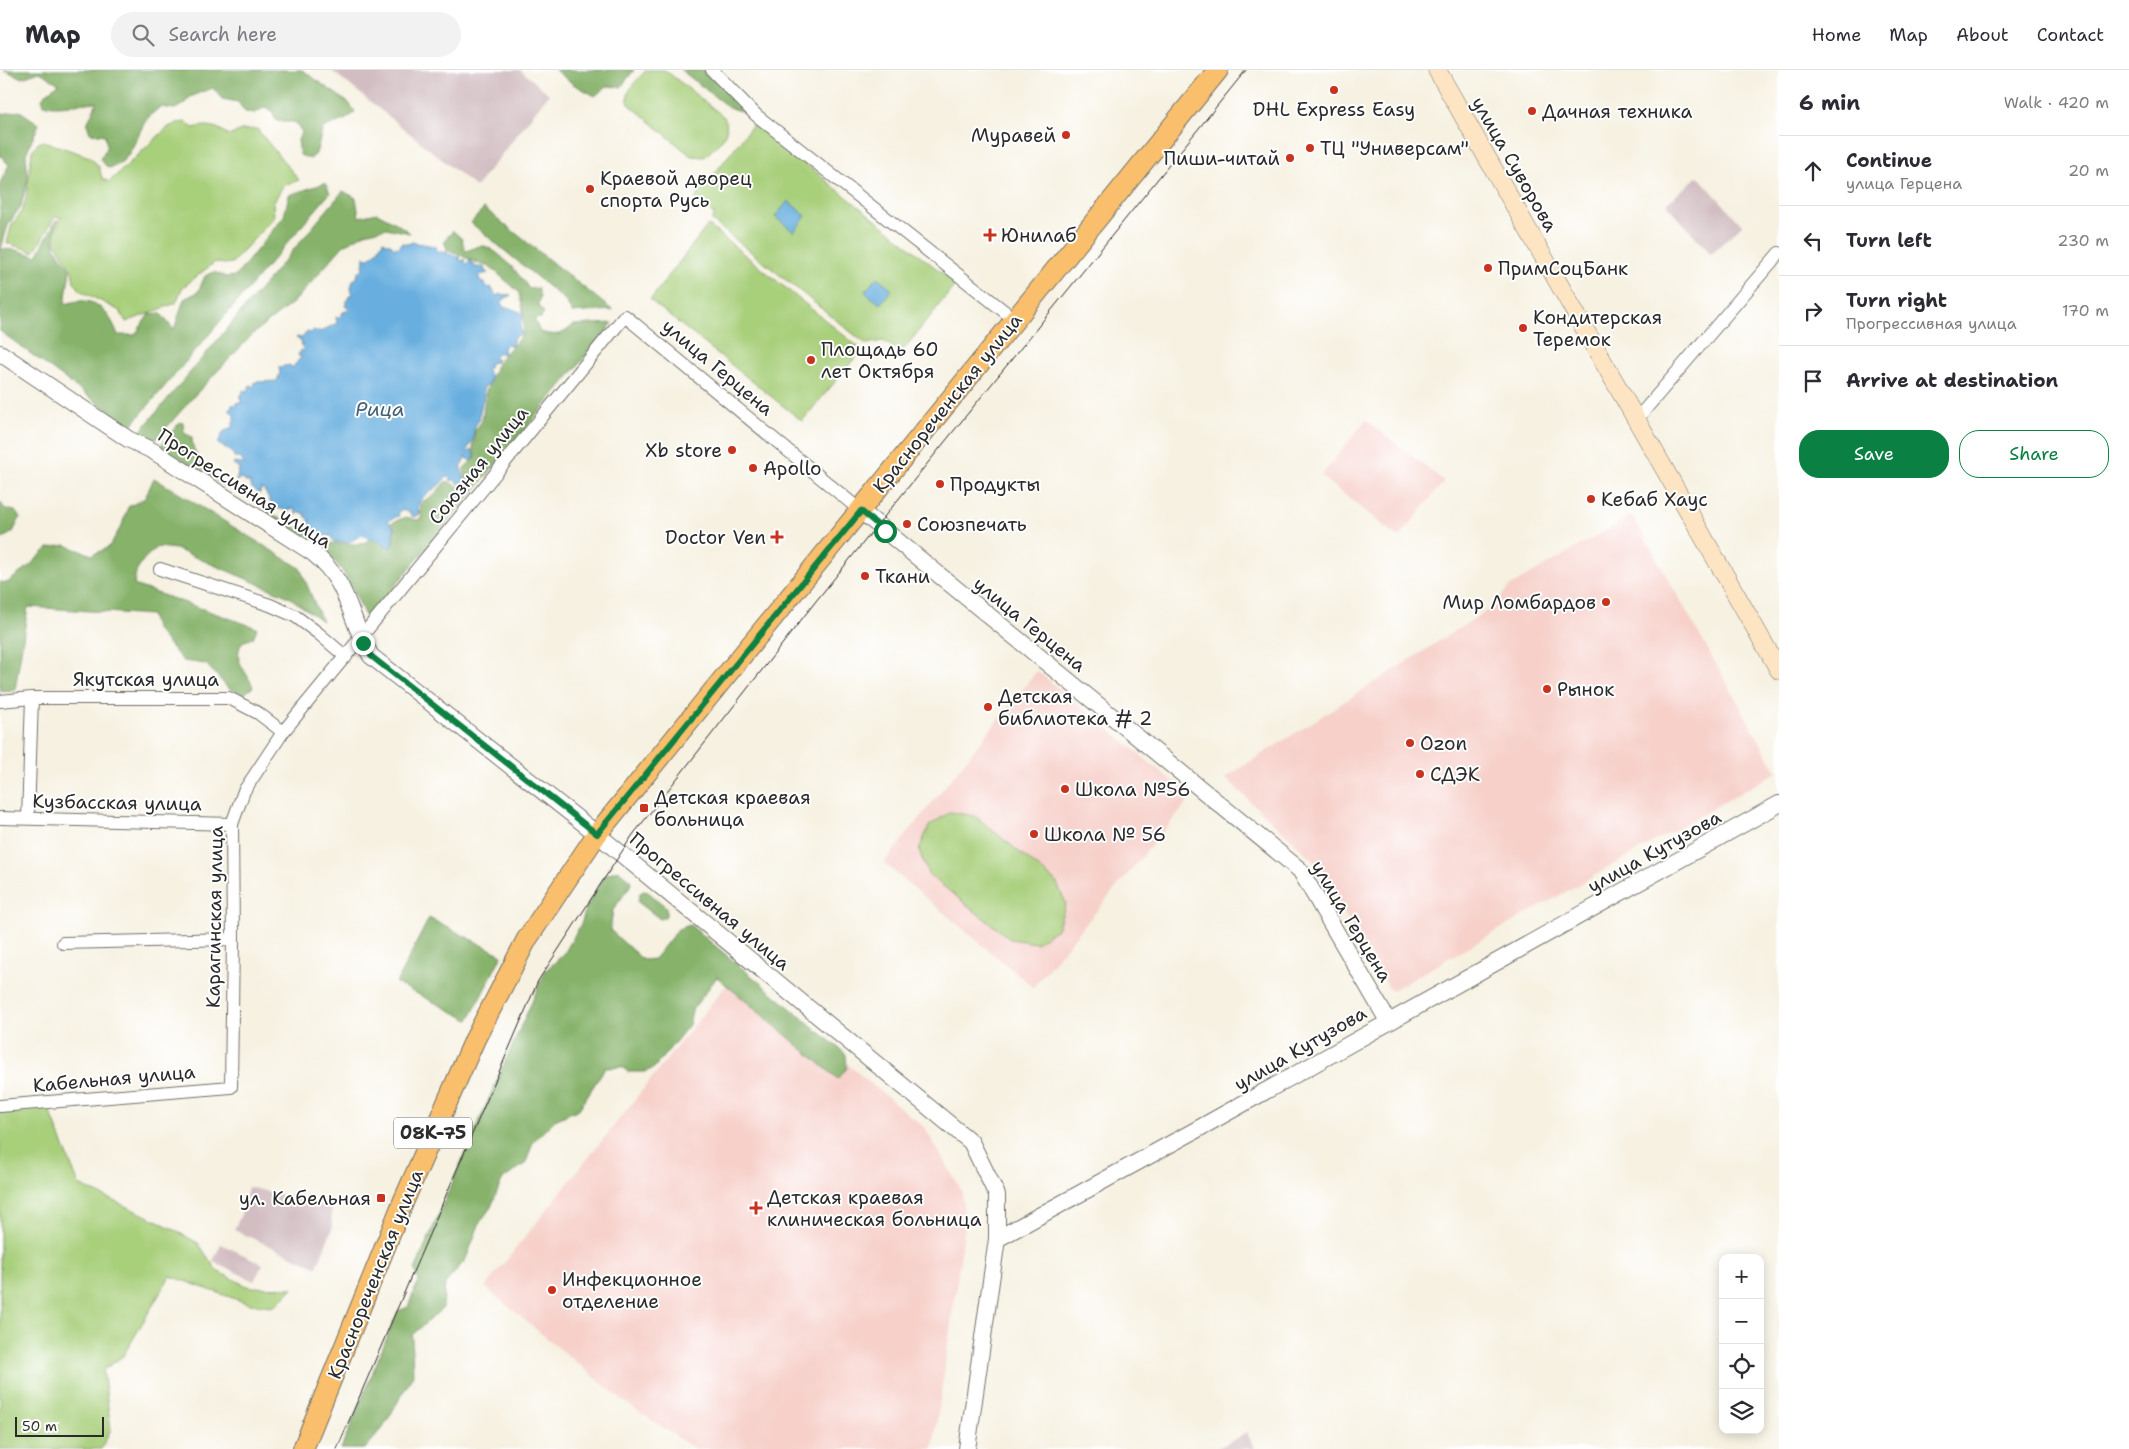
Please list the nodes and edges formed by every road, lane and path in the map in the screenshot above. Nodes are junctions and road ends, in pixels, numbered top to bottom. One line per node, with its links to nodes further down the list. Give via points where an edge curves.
1 (712, 70): 6 (street, via 756,115)
2 (1218, 70): 6 (main road, Краснореченская улица / 08К-75)
3 (1437, 70): 8 (main road, улица Суворова)
4 (1779, 253): 8 (street)
5 (624, 316): 9 (street, улица Герцена); 11 (street, Союзная улица)
6 (1014, 319): 9 (main road, Краснореченская улица / 08К-75)
7 (0, 353): 11 (street, Прогрессивная улица, via 128,439 153,451 313,553 328,565 337,579 348,600)
8 (1636, 420): 13 (main road, улица Суворова)
9 (861, 511): 21 (main road, Краснореченская улица / 08К-75); 24 (street, улица Герцена, via 1300,870)
10 (160, 569): 12 (street, via 295,616)
11 (360, 639): 12 (street, Карагинская улица); 21 (street, Прогрессивная улица, via 371,656)
12 (346, 657): 16 (street, Карагинская улица)
13 (1779, 670)
14 (32, 698): 15 (street, Якутская улица); 16 (street, Якутская улица, via 229,698 258,713); 19 (street)
15 (0, 701)
16 (283, 732): 20 (street, Карагинская улица, via 244,792)
17 (1779, 804): 24 (street, улица Кутузова)
18 (0, 818): 19 (street, Кузбасская улица)
19 (28, 818): 20 (street, Кузбасская улица)
20 (232, 824): 22 (street, Карагинская улица)
21 (597, 834): 27 (street, Прогрессивная улица, via 971,1142 997,1195); 28 (main road, Краснореченская улица / 08К-75, via 527,939 475,1039 404,1200)
22 (233, 939): 23 (street); 25 (street, Карагинская улица)
23 (63, 943)
24 (1388, 1021): 27 (street, улица Кутузова)
25 (231, 1087): 26 (street, Кабельная улица)
26 (0, 1106)
27 (997, 1238): 29 (street, Прогрессивная улица)
28 (303, 1449)
29 (967, 1449)

